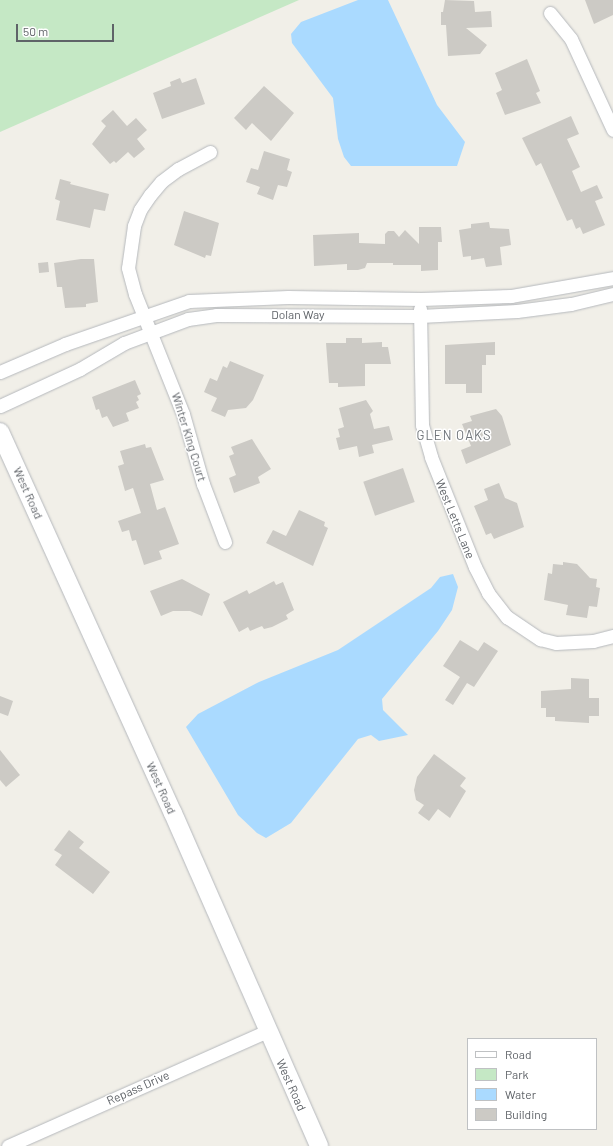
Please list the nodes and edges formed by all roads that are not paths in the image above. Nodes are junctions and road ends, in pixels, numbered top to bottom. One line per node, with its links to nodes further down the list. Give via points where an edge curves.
1 (550, 13): 2 (street, via 571,39)
2 (613, 130)
3 (210, 152): 7 (street, Winter King Court, via 178,169 161,182 140,210 129,247 128,268)
4 (613, 278): 6 (street, Dolan Way, via 512,296)
5 (613, 294): 8 (street, Dolan Way, via 571,304 517,311)
6 (421, 299): 7 (street, Dolan Way, via 288,297 189,301); 8 (street, West Letts Lane)
7 (144, 316): 9 (street, Winter King Court); 10 (street, Dolan Way, via 65,344)
8 (420, 316): 9 (street, Dolan Way, via 216,315 188,319); 14 (street, West Letts Lane, via 422,425 431,458 488,593 506,617 540,639 556,643 593,641)
9 (151, 333): 11 (street, Dolan Way, via 124,343 80,369); 13 (street, Winter King Court, via 183,414 203,484)
10 (0, 372)
11 (0, 406)
12 (0, 432): 15 (street, West Road)
13 (225, 542)
14 (613, 636)
15 (268, 1031): 16 (street, Repass Drive); 17 (street, West Road)
16 (8, 1146)
17 (318, 1146)

